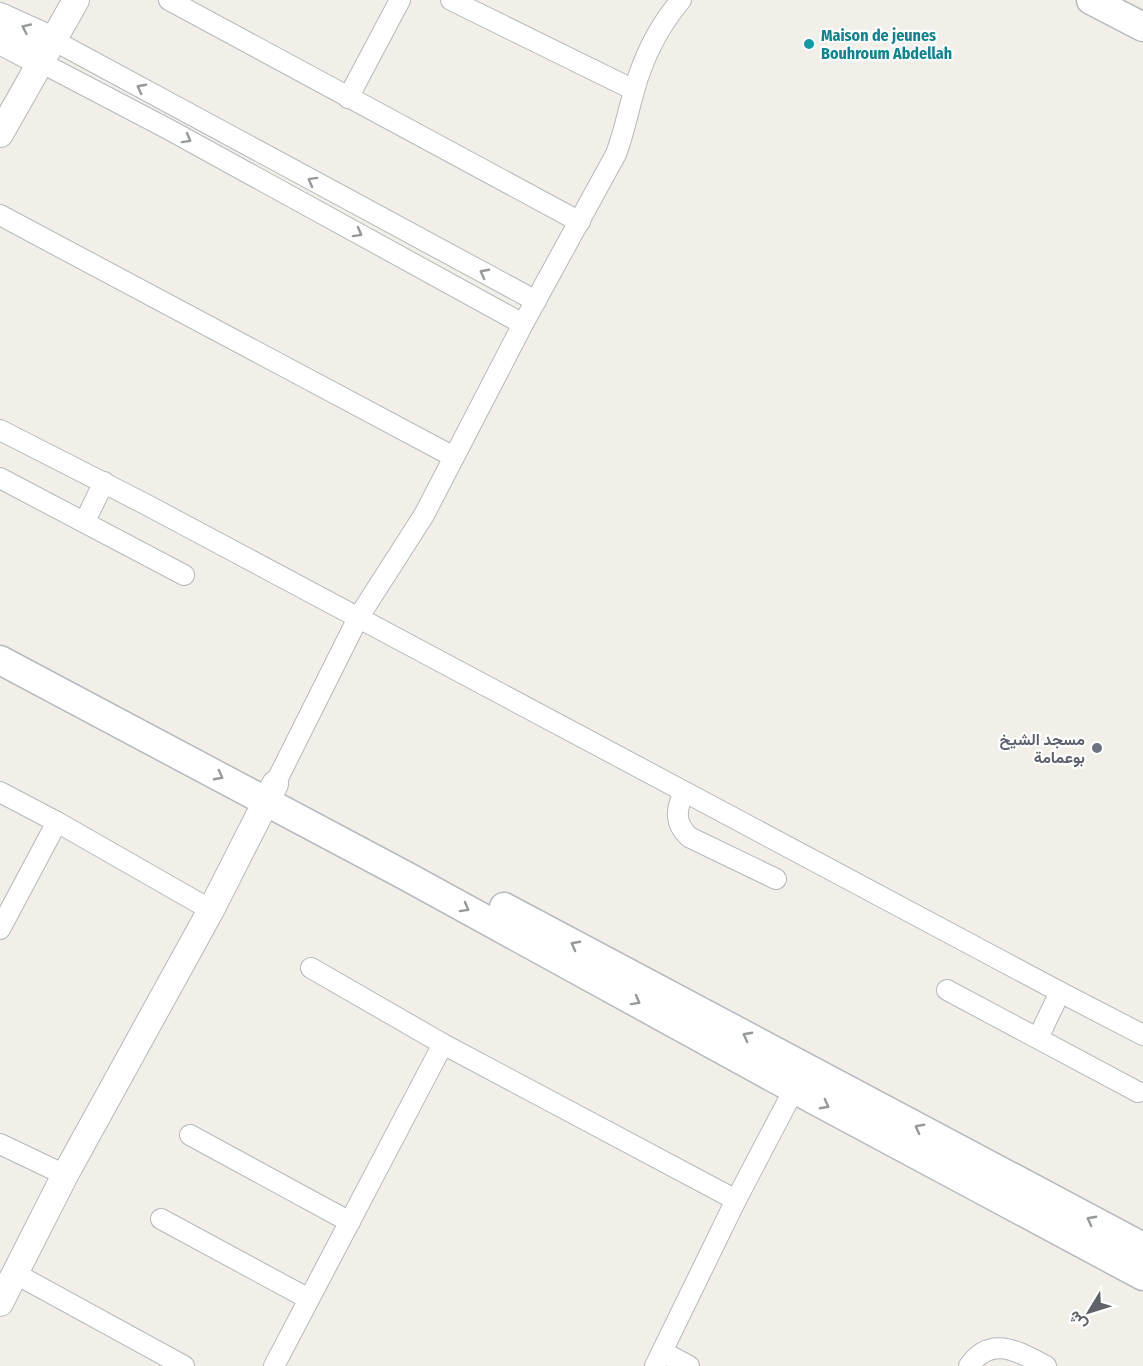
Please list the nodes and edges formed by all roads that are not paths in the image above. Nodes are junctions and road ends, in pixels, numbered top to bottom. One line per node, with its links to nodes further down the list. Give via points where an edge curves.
1 (76, 0): 12 (street)
2 (169, 0): 14 (street)
3 (399, 0): 14 (street)
4 (451, 0): 13 (street)
5 (681, 0): 13 (street, via 656,36)
6 (1091, 0): 10 (main road)
7 (1126, 0): 8 (main road)
8 (1143, 9)
9 (0, 16): 12 (street, one-way to 9)
10 (1143, 27)
11 (0, 41): 12 (street)
12 (47, 51): 15 (street); 18 (street, one-way to 12); 19 (street, one-way to 19, via 178,134)
13 (634, 90): 17 (street, via 616,154)
14 (348, 98): 17 (street)
15 (0, 134)
16 (0, 214): 21 (street)
17 (580, 222): 18 (street)
18 (536, 301): 19 (street)
19 (523, 324): 21 (street)
20 (0, 430): 23 (street)
21 (454, 457): 26 (street, via 424,515)
22 (0, 478): 24 (street)
23 (104, 482): 24 (street); 26 (street)
24 (85, 521): 25 (street)
25 (184, 575)
26 (358, 618): 30 (street, via 467,683); 31 (street)
27 (0, 640): 31 (main road)
28 (0, 660): 31 (main road, one-way to 31)
29 (0, 792): 32 (street)
30 (684, 792): 33 (street, via 677,818 689,837); 38 (street)
31 (270, 793): 34 (street); 42 (main road)
32 (57, 822): 34 (street); 35 (street)
33 (776, 879)
34 (211, 910): 46 (street)
35 (0, 929)
36 (311, 968): 41 (street)
37 (947, 990): 40 (street)
38 (1060, 992): 39 (street); 40 (street)
39 (1143, 1035)
40 (1038, 1038): 43 (street)
41 (443, 1044): 47 (street); 49 (street)
42 (800, 1078): 47 (street); 50 (main road, one-way to 42); 52 (main road, one-way to 52)
43 (1138, 1092)
44 (189, 1136): 49 (street)
45 (0, 1144): 46 (street)
46 (65, 1175): 51 (street)
47 (736, 1200): 55 (street)
48 (161, 1219): 53 (street)
49 (350, 1222): 53 (street)
50 (1143, 1247)
51 (8, 1270): 54 (street); 56 (street)
52 (1143, 1276)
53 (309, 1299): 57 (street)
54 (0, 1303)
55 (659, 1359): 58 (street)
56 (184, 1366)
57 (274, 1366)
58 (689, 1366)
59 (969, 1366): 60 (street, via 980,1354 999,1348 1019,1352)
60 (1046, 1366)

